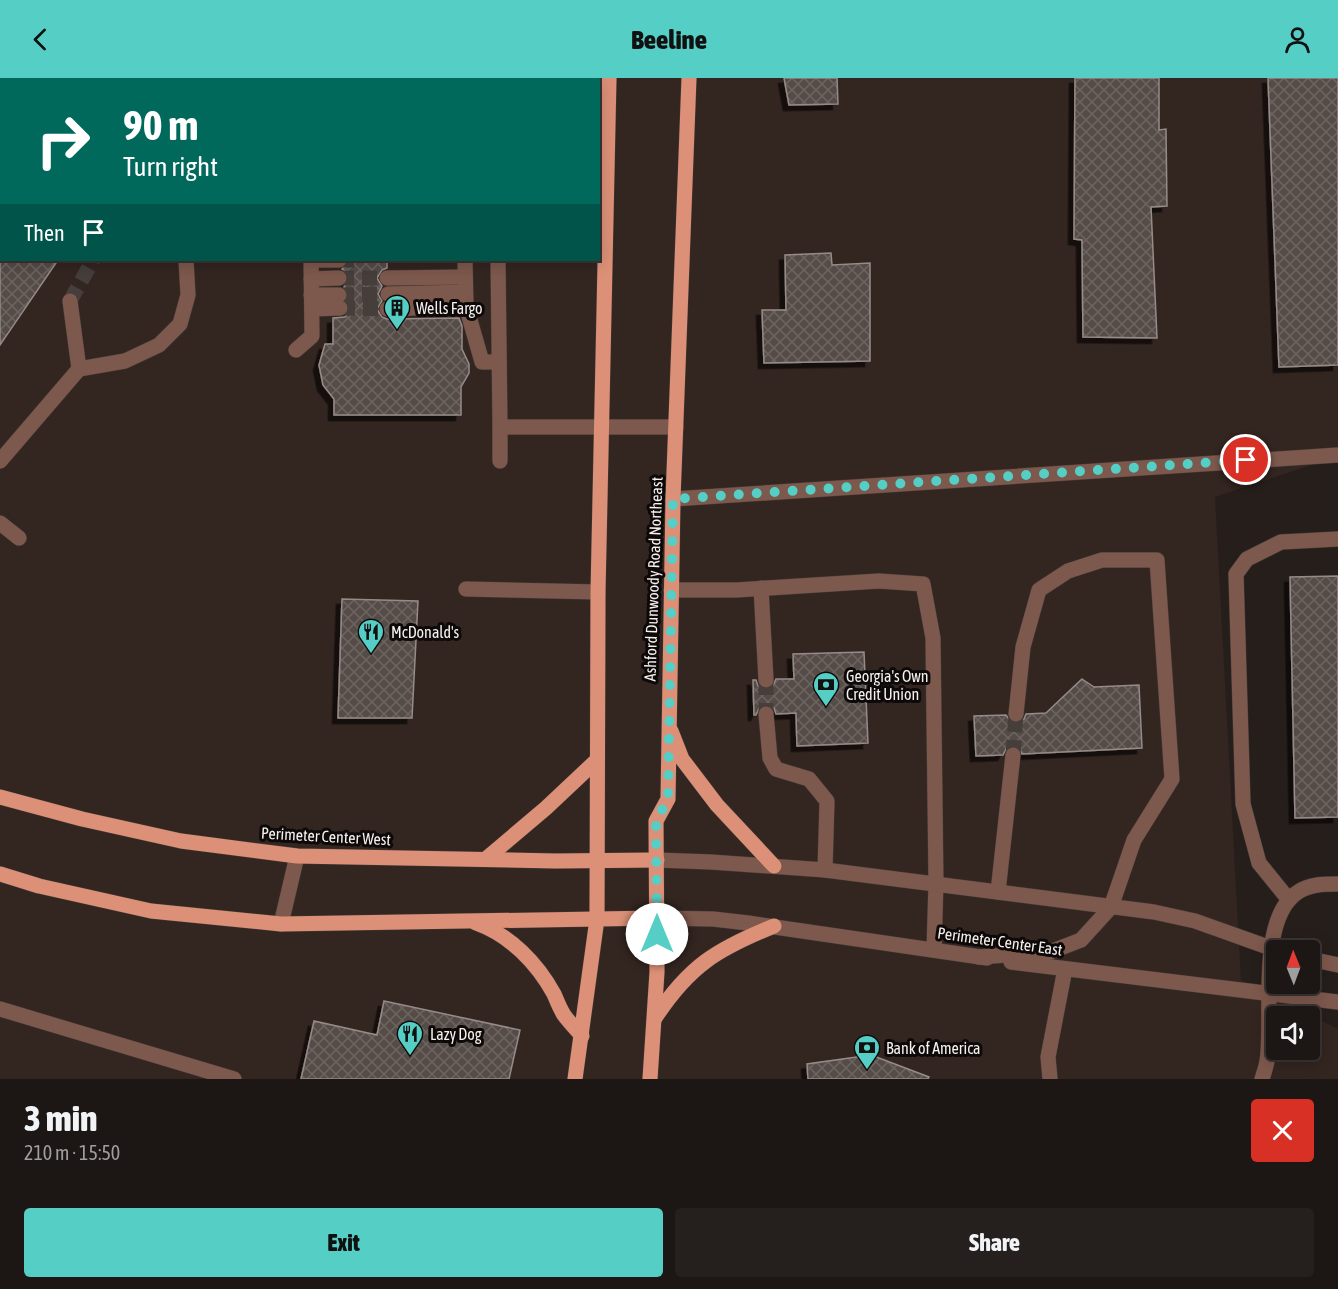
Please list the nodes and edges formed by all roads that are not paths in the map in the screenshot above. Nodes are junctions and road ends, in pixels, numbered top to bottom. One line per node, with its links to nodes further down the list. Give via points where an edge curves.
1 (609, 78): 19 (main road)
2 (689, 78): 20 (main road, Ashford Dunwoody Road Northeast)
3 (186, 261): 17 (street, via 188,294 180,324 159,345 125,361)
4 (311, 261): 9 (street)
5 (465, 261): 10 (street)
6 (498, 261): 16 (street)
7 (339, 278): 9 (street)
8 (387, 278): 10 (street)
9 (311, 279): 13 (street)
10 (465, 292): 12 (street); 16 (street, via 482,362)
11 (70, 301): 17 (street)
12 (388, 301)
13 (312, 302): 14 (street); 15 (street, via 312,336)
14 (339, 302)
15 (296, 350)
16 (499, 362): 18 (street)
17 (79, 369): 23 (street)
18 (500, 427): 19 (street); 22 (street)
19 (601, 427): 20 (street); 31 (main road)
20 (676, 428): 24 (main road, Ashford Dunwoody Road Northeast)
21 (1338, 455): 24 (street)
22 (500, 460)
23 (0, 461)
24 (673, 499): 30 (main road, Ashford Dunwoody Road Northeast)
25 (0, 523): 26 (street)
26 (19, 538)
27 (1338, 539): 49 (street, via 1281,542 1247,559 1236,574 1244,804 1259,863)
28 (761, 588): 30 (street); 32 (street); 46 (street, via 879,581 923,584 933,639)
29 (466, 589): 31 (street)
30 (671, 590): 35 (main road, Ashford Dunwoody Road Northeast)
31 (598, 592): 37 (main road)
32 (766, 680)
33 (766, 714): 44 (street, via 770,758 776,769 809,780 827,801)
34 (1016, 714): 50 (street, via 1023,647 1039,590 1068,571 1102,560 1157,560 1172,779 1134,840)
35 (668, 722): 41 (main road, Ashford Dunwoody Road Northeast, via 668,799 656,821); 43 (main road, via 682,759 726,817)
36 (1013, 755): 48 (street)
37 (597, 760): 40 (main road); 42 (main road)
38 (0, 797): 39 (main road, Perimeter Center West, via 181,841)
39 (297, 856): 40 (main road, Perimeter Center West); 54 (street)
40 (487, 858): 42 (main road, Perimeter Center West)
41 (657, 860): 42 (main road, Perimeter Center West); 43 (street); 51 (main road, Ashford Dunwoody Road Northeast)
42 (597, 861): 52 (main road)
43 (774, 866): 44 (street)
44 (825, 870): 46 (street)
45 (0, 874): 54 (main road, via 150,911)
46 (936, 884): 48 (street); 58 (street)
47 (1338, 884): 49 (street, via 1309,887)
48 (998, 892): 50 (street)
49 (1289, 900): 56 (street, via 1281,912)
50 (1111, 907): 57 (street, via 1196,921); 59 (street, via 1081,940 1050,952)
51 (657, 918): 52 (main road); 55 (street, Perimeter Center East); 67 (main road, Ashford Dunwoody Road Northeast)
52 (597, 919): 53 (main road); 68 (main road)
53 (469, 921): 54 (main road); 68 (main road, via 501,935 523,952 542,973 563,1014)
54 (281, 924)
55 (774, 926): 58 (street, Perimeter Center East); 67 (main road, via 717,952 678,985)
56 (1277, 940)
57 (1266, 947)
58 (934, 950): 59 (street, Perimeter Center East)
59 (979, 957): 62 (street, Perimeter Center East)
60 (1320, 961): 61 (street)
61 (1338, 965)
62 (1065, 969): 63 (street, Perimeter Center East); 72 (street, via 1048,1057)
63 (1266, 994)
64 (1268, 994): 65 (street, Perimeter Center East); 73 (street, via 1267,1061)
65 (1338, 1002)
66 (0, 1009): 69 (street)
67 (655, 1018): 71 (main road, Ashford Dunwoody Road Northeast)
68 (582, 1036): 70 (main road)
69 (234, 1079)
70 (575, 1079)
71 (650, 1079)
72 (1050, 1079)
73 (1262, 1079)

